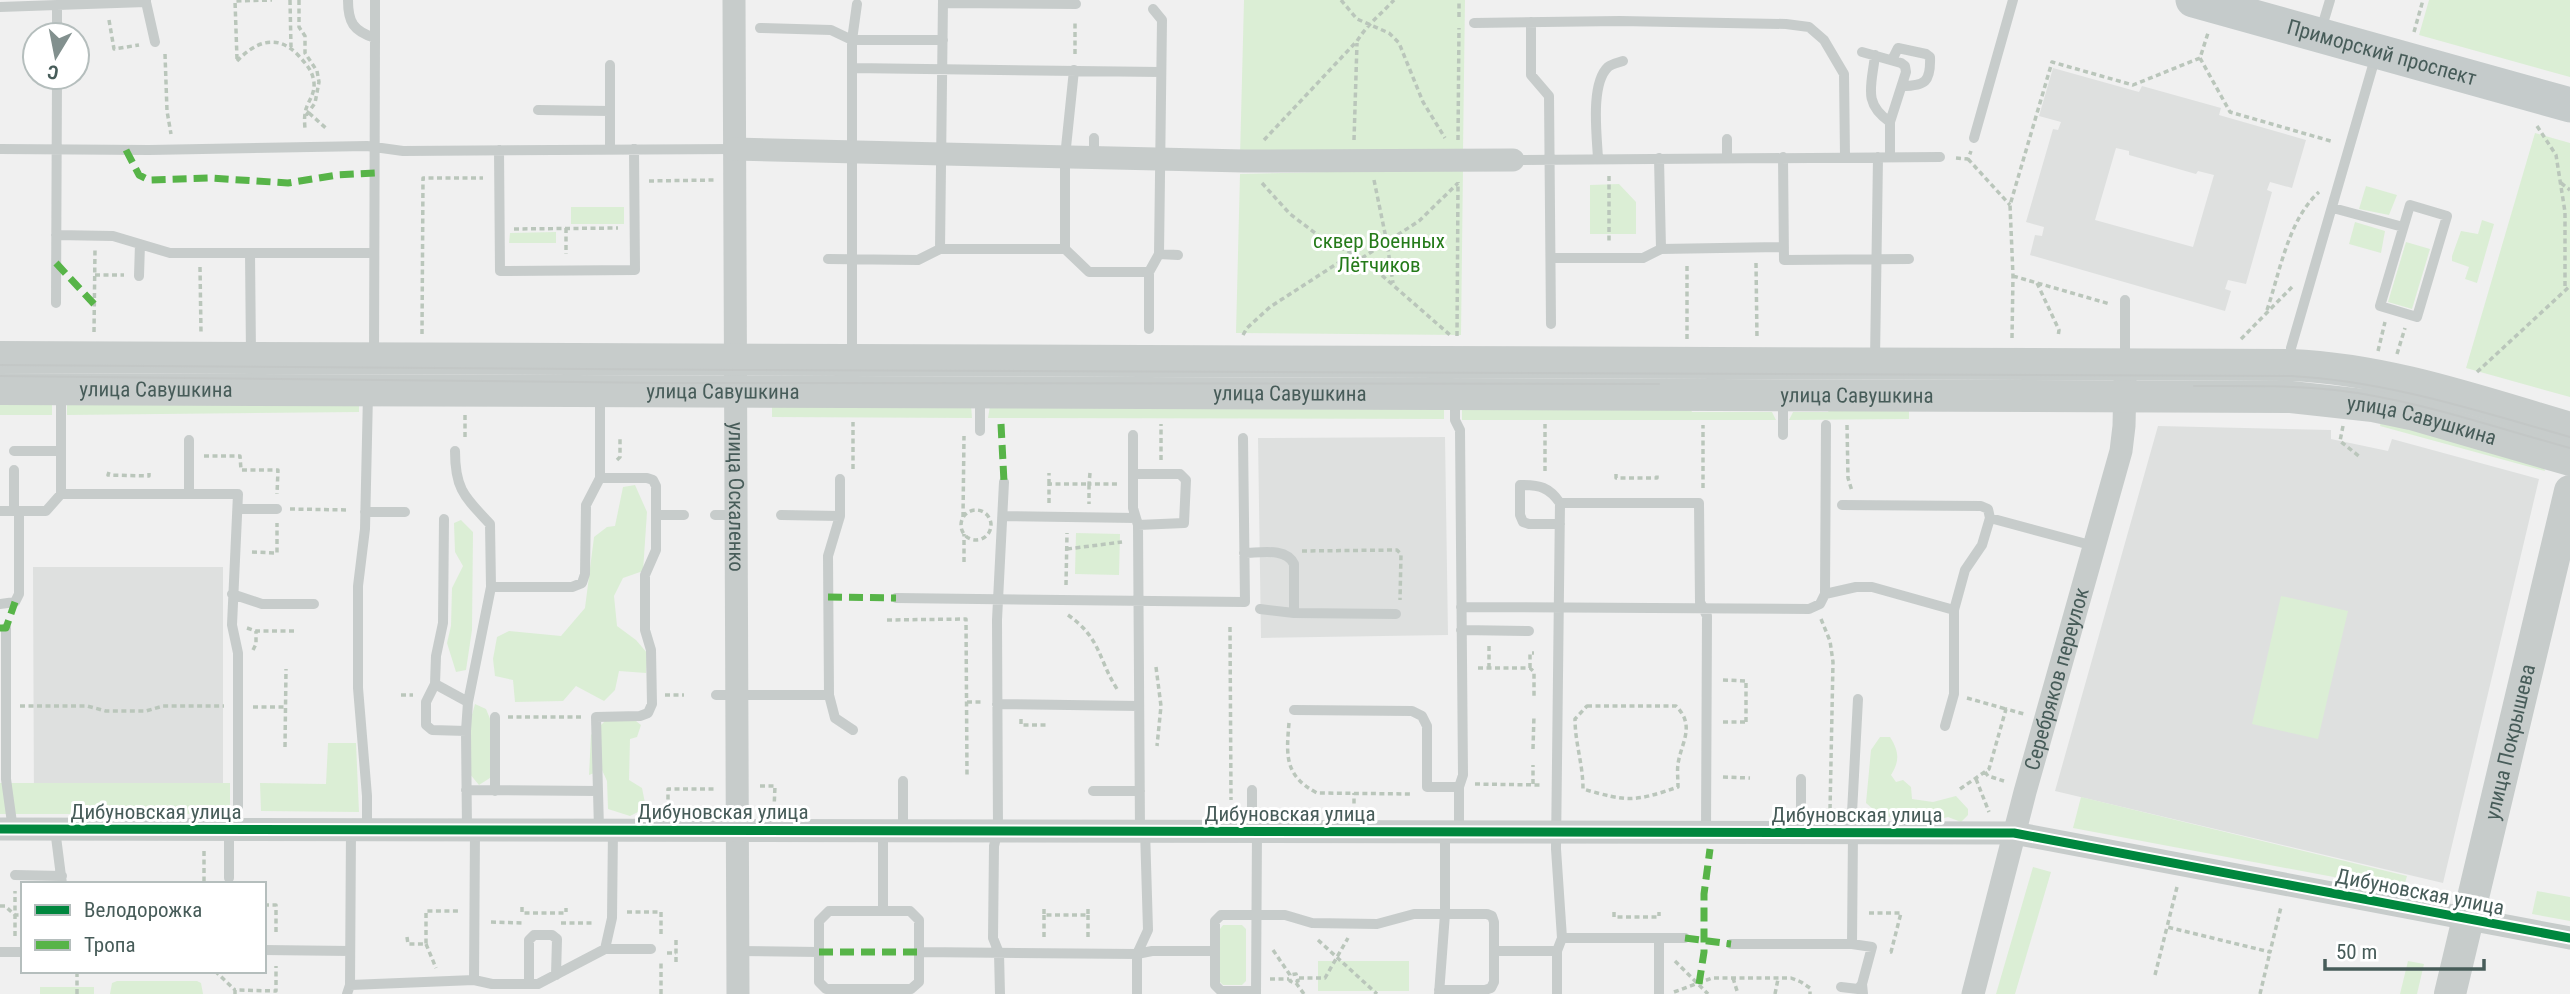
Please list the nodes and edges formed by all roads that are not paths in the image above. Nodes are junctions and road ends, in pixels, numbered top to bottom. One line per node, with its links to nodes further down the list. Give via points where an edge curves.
1 (348, 0): 19 (lane, via 351,26)
2 (375, 0): 19 (lane)
3 (734, 0): 45 (street, улица Оскаленко)
4 (2013, 0): 39 (lane)
5 (2193, 0): 18 (main road, Приморский проспект)
6 (2330, 0): 18 (lane)
7 (146, 1): 11 (lane); 22 (lane)
8 (943, 2): 10 (lane); 21 (lane)
9 (857, 4): 20 (lane)
10 (1076, 4)
11 (57, 5): 12 (lane); 14 (lane)
12 (0, 6)
13 (1153, 9): 32 (lane, via 1162,20)
14 (57, 21)
15 (1531, 22): 16 (lane); 52 (lane, via 1809,27 1824,40 1844,74); 59 (lane, via 1531,75 1549,96)
16 (1474, 23)
17 (760, 28): 20 (lane, via 831,30)
18 (2320, 36): 24 (main road, Приморский проспект)
19 (375, 38): 41 (lane)
20 (852, 40): 21 (lane); 29 (lane)
21 (943, 40): 30 (lane)
22 (160, 41)
23 (1862, 52): 25 (lane)
24 (2377, 52): 35 (main road, Приморский проспект); 62 (lane)
25 (1875, 55): 26 (lane); 38 (lane, via 1871,100 1877,113)
26 (1892, 60): 33 (lane, via 1905,66); 33 (lane, via 1903,47 1930,57 1925,81 1920,86)
27 (1623, 61): 60 (lane, via 1602,74 1597,91)
28 (610, 65): 37 (lane)
29 (852, 68): 30 (lane); 48 (lane)
30 (942, 69): 31 (lane); 49 (lane)
31 (1074, 70): 32 (lane); 50 (lane)
32 (1160, 72): 58 (lane)
33 (1902, 86): 38 (lane)
34 (57, 91): 43 (lane)
35 (2570, 105)
36 (538, 110): 37 (lane)
37 (610, 111): 47 (lane)
38 (1890, 122): 54 (lane)
39 (1974, 138)
40 (1727, 139): 57 (lane)
41 (376, 147): 43 (lane); 46 (lane); 71 (lane)
42 (0, 149): 43 (lane)
43 (56, 149): 64 (lane)
44 (634, 149): 45 (lane); 46 (lane, via 635,270 500,271); 47 (lane)
45 (734, 149): 48 (street); 88 (street, улица Оскаленко)
46 (499, 150): 47 (lane)
47 (610, 150)
48 (852, 151): 49 (street); 76 (lane)
49 (940, 153): 50 (street); 67 (lane)
50 (1065, 157): 58 (street, via 1094,148); 68 (lane)
51 (1783, 157): 52 (lane); 57 (lane); 66 (lane)
52 (1845, 157): 53 (lane)
53 (1878, 157): 54 (lane); 77 (lane)
54 (1890, 157): 55 (lane)
55 (1940, 157)
56 (1659, 158): 57 (lane); 60 (lane); 69 (lane)
57 (1727, 158)
58 (1160, 159): 61 (street); 72 (lane)
59 (1550, 159): 60 (lane); 61 (lane); 74 (lane)
60 (1603, 159)
61 (1513, 160)
62 (2333, 208): 63 (lane); 92 (lane, via 2291,348)
63 (2403, 227): 63 (lane, via 2410,205 2447,216 2417,317 2380,306)
64 (56, 235): 65 (lane, via 113,236); 81 (lane)
65 (140, 244): 70 (lane, via 170,253); 80 (lane)
66 (1784, 247): 69 (lane); 77 (lane, via 1784,260)
67 (940, 249): 68 (lane); 76 (lane, via 918,260)
68 (1065, 249): 79 (lane, via 1089,272)
69 (1661, 249): 74 (lane, via 1643,258)
70 (250, 253): 71 (lane); 86 (lane)
71 (374, 253): 87 (lane)
72 (1159, 254): 73 (lane); 79 (lane)
73 (1178, 255)
74 (1551, 258): 83 (lane)
75 (828, 259): 76 (lane)
76 (852, 259): 89 (lane)
77 (1876, 259): 78 (lane); 90 (lane)
78 (1909, 259)
79 (1149, 271): 84 (lane)
80 (139, 276)
81 (56, 303)
82 (2125, 304): 91 (lane)
83 (1551, 324)
84 (1149, 329)
85 (0, 357): 86 (main road, улица Савушкина)
86 (251, 358): 87 (main road, улица Савушкина)
87 (374, 359): 88 (main road, улица Савушкина)
88 (735, 360): 89 (main road, улица Савушкина); 97 (street, улица Оскаленко)
89 (852, 360): 90 (main road, улица Савушкина)
90 (1875, 362): 91 (main road, улица Савушкина)
91 (2125, 365): 92 (main road, улица Савушкина); 101 (street, Серебряков переулок)
92 (2291, 365): 103 (main road, улица Савушкина, via 2382,376)
93 (0, 389): 94 (main road, улица Савушкина)
94 (61, 390): 95 (main road, улица Савушкина); 111 (lane)
95 (368, 391): 96 (main road, улица Савушкина); 127 (lane)
96 (600, 392): 97 (main road, улица Савушкина); 114 (lane)
97 (735, 392): 98 (main road, улица Савушкина); 159 (street, улица Оскаленко, via 725,515)
98 (980, 393): 99 (main road, улица Савушкина); 104 (lane)
99 (1455, 394): 100 (main road, улица Савушкина); 148 (lane, via 1455,420 1460,430)
100 (1783, 396): 101 (main road, улица Савушкина); 106 (lane)
101 (2124, 396): 112 (main road, улица Савушкина, via 2291,397 2373,406); 138 (street, Серебряков переулок, via 2121,451)
102 (1826, 425): 142 (lane)
103 (2570, 428)
104 (980, 431)
105 (1133, 435): 116 (lane)
106 (1783, 435)
107 (1243, 438): 139 (lane)
108 (189, 440): 120 (lane)
109 (456, 451): 140 (lane, via 455,474 466,497 490,524)
110 (14, 452): 111 (lane)
111 (61, 452): 119 (lane)
112 (2570, 460)
113 (14, 470): 126 (lane)
114 (600, 478): 129 (lane, via 653,480); 140 (lane, via 586,505 582,583 572,587)
115 (840, 479): 132 (lane)
116 (1133, 479): 136 (lane); 136 (lane, via 1161,474 1186,480 1184,523)
117 (1004, 482): 133 (lane)
118 (2570, 491): 203 (main road, улица Покрышева)
119 (61, 494): 120 (lane); 126 (lane, via 46,511)
120 (189, 494): 123 (lane, via 238,494)
121 (1560, 503): 137 (lane); 137 (lane, via 1551,490 1520,485 1523,522); 151 (lane, via 1699,503)
122 (1842, 505): 134 (lane, via 1981,506 1988,509)
123 (238, 509): 124 (lane); 141 (lane)
124 (277, 509)
125 (0, 511): 126 (lane)
126 (17, 511): 146 (lane, via 19,594 15,602)
127 (365, 511): 128 (lane); 181 (lane, via 358,586 358,688 371,796)
128 (405, 512)
129 (656, 515): 130 (lane); 177 (lane, via 656,550 645,575 652,704 648,713 640,716 596,717)
130 (684, 515)
131 (781, 515): 132 (lane)
132 (840, 516): 160 (lane, via 828,556)
133 (1004, 516): 136 (lane); 144 (lane)
134 (1990, 517): 138 (lane); 152 (lane, via 1982,545 1965,570)
135 (444, 519): 158 (lane, via 443,624)
136 (1137, 522): 145 (lane)
137 (1560, 524): 149 (lane)
138 (2094, 546): 196 (street, Серебряков переулок)
139 (1244, 553): 145 (lane, via 1245,602); 153 (lane, via 1291,557)
140 (491, 587): 162 (lane)
141 (232, 594): 147 (lane, via 262,604); 180 (lane, via 238,653)
142 (1825, 594): 151 (lane, via 1810,610); 152 (lane, via 1872,587)
143 (896, 598): 144 (lane)
144 (999, 599): 145 (lane); 163 (lane)
145 (1139, 601): 164 (lane)
146 (0, 604)
147 (314, 604)
148 (1461, 607): 149 (lane); 156 (lane)
149 (1559, 608): 151 (lane); 192 (lane)
150 (1260, 609): 153 (lane)
151 (1703, 609): 193 (lane, via 1707,616)
152 (1954, 610): 167 (lane, via 1954,694)
153 (1294, 613): 154 (lane)
154 (1396, 614)
155 (6, 628): 173 (lane)
156 (1461, 630): 157 (lane); 172 (lane)
157 (1530, 631)
158 (435, 684): 162 (lane); 169 (lane, via 426,702 426,725 432,730)
159 (726, 695): 160 (lane); 186 (street, улица Оскаленко)
160 (829, 695): 168 (lane, via 835,718)
161 (1858, 699): 195 (lane)
162 (468, 702): 169 (lane)
163 (997, 705): 164 (lane); 188 (lane)
164 (1133, 706): 179 (lane)
165 (1294, 710): 172 (lane, via 1412,711 1422,716 1427,726 1426,788)
166 (495, 717): 176 (lane)
167 (1945, 726)
168 (853, 730)
169 (466, 731): 174 (lane)
170 (1801, 779): 194 (lane)
171 (903, 780): 187 (lane)
172 (1464, 786): 191 (lane)
173 (4, 788): 184 (lane)
174 (466, 790): 176 (lane); 182 (lane)
175 (1252, 790): 190 (lane)
176 (495, 791): 177 (lane)
177 (598, 791): 183 (lane)
178 (1094, 791): 179 (lane)
179 (1140, 792): 189 (lane)
180 (234, 829): 181 (street, Дибуновская улица); 185 (street, Дибуновская улица, via 128,824); 198 (lane)
181 (359, 829): 182 (street, Дибуновская улица); 213 (lane)
182 (471, 829): 183 (street, Дибуновская улица); 225 (lane)
183 (606, 829): 186 (street, Дибуновская улица); 210 (lane, via 612,918)
184 (6, 830): 185 (street, Дибуновская улица)
185 (55, 830): 199 (lane)
186 (737, 830): 187 (street, Дибуновская улица); 214 (street, улица Оскаленко)
187 (893, 830): 188 (street, Дибуновская улица); 200 (lane)
188 (998, 830): 189 (street, Дибуновская улица); 222 (lane, via 993,938)
189 (1142, 830): 190 (street, Дибуновская улица); 223 (lane, via 1148,930)
190 (1255, 831): 191 (street, Дибуновская улица); 202 (lane)
191 (1452, 832): 192 (street, Дибуновская улица); 201 (lane)
192 (1556, 832): 193 (street, Дибуновская улица); 204 (lane)
193 (1706, 832): 194 (street, Дибуновская улица)
194 (1801, 832): 195 (street, Дибуновская улица)
195 (1852, 832): 196 (street, Дибуновская улица); 209 (lane)
196 (2014, 833): 203 (street, Дибуновская улица); 238 (street, Серебряков переулок)
197 (15, 875): 199 (lane)
198 (229, 878)
199 (62, 880)
200 (883, 911): 220 (lane, via 829,911 819,921); 221 (lane, via 911,911 919,920)
201 (1445, 914): 202 (lane, via 1414,914 1377,923 1312,923 1285,915); 216 (lane, via 1492,916); 231 (lane)
202 (1257, 915): 215 (lane, via 1221,915 1215,921); 232 (lane)
203 (2468, 919): 206 (street, Дибуновская улица); 239 (main road, улица Покрышева)
204 (1562, 938): 207 (lane); 217 (lane)
205 (1685, 938): 207 (lane)
206 (2570, 938)
207 (1659, 942): 237 (lane)
208 (1731, 944): 209 (lane)
209 (1852, 944): 230 (lane, via 1872,947)
210 (605, 948): 211 (lane); 224 (lane)
211 (651, 949)
212 (266, 950): 213 (lane)
213 (350, 951): 228 (lane)
214 (738, 951): 220 (lane); 233 (street, улица Оскаленко)
215 (1215, 951): 223 (lane); 232 (lane, via 1214,985 1221,991)
216 (1494, 951): 217 (lane); 231 (lane, via 1491,988)
217 (1558, 951): 236 (lane)
218 (0, 952): 219 (lane)
219 (19, 952)
220 (819, 952): 221 (lane, via 819,982 827,989 911,989 919,982)
221 (919, 953): 222 (lane)
222 (999, 953): 223 (lane); 234 (lane)
223 (1137, 954): 235 (lane)
224 (556, 975): 227 (lane); 227 (lane, via 556,939 534,935 530,940)
225 (474, 980): 227 (lane); 229 (lane)
226 (1841, 986): 230 (lane)
227 (535, 988)
228 (349, 989): 229 (lane)
229 (375, 989)
230 (1862, 989)
231 (1439, 992)
232 (1256, 993)
233 (738, 994)
234 (1000, 994)
235 (1137, 994)
236 (1557, 994)
237 (1658, 994)
238 (1973, 994)
239 (2450, 994)

